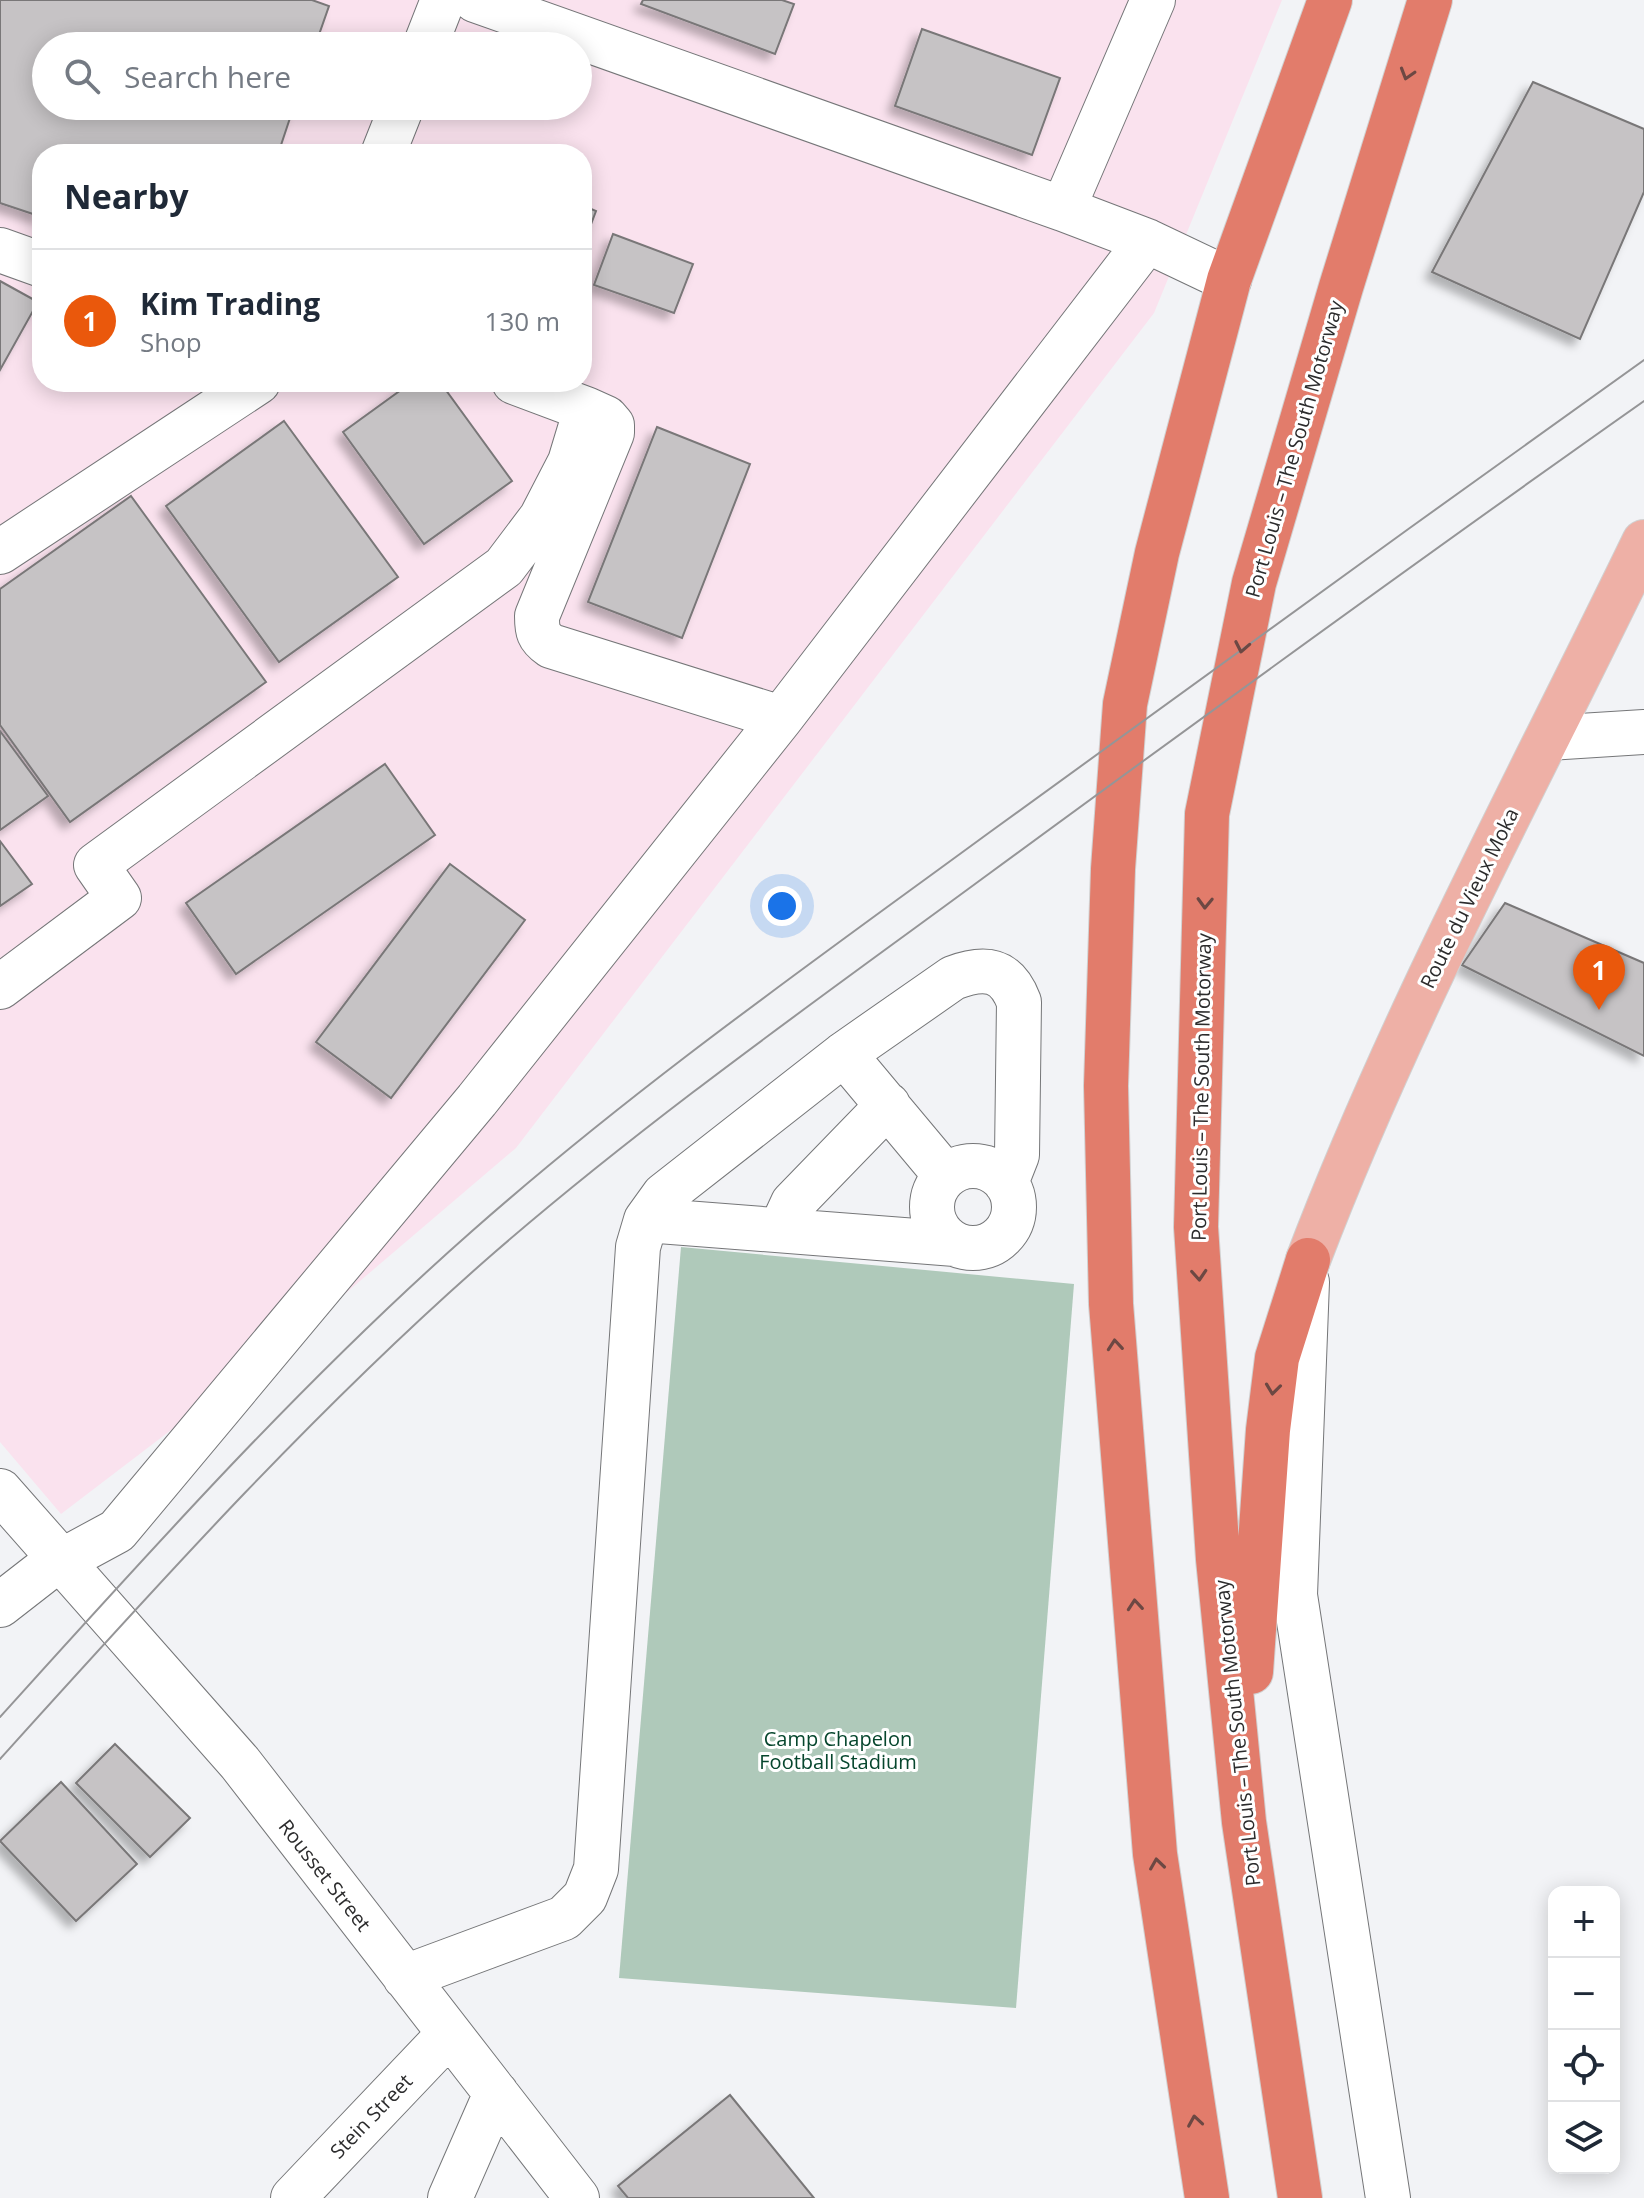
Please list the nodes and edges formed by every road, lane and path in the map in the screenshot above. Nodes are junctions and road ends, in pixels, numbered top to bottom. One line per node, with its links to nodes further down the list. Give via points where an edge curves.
1 (443, 0): 6 (street)
2 (475, 0): 7 (street)
3 (1153, 0): 11 (street)
4 (1330, 0): 15 (highway)
5 (1430, 0): 36 (highway, Port Louis – The South Motorway, one-way to 36, via 1254,583 1207,814 1196,1227 1218,1559)
6 (430, 32)
7 (565, 32)
8 (592, 42): 11 (street)
9 (396, 120): 10 (street)
10 (387, 144)
11 (1063, 209): 12 (street)
12 (1147, 241): 15 (street); 21 (street)
13 (0, 250): 14 (street)
14 (32, 261)
15 (1229, 280): 43 (highway, one-way to 15, via 1155,1854 1111,1304 1106,1086 1125,704 1157,553)
16 (243, 392): 20 (street)
17 (541, 392): 18 (street)
18 (586, 409): 21 (street, via 606,418 612,433 537,616 541,639); 24 (street, via 570,462 541,518 504,567 96,865 119,898)
19 (1644, 542): 23 (main road, Route du Vieux Moka)
20 (0, 552)
21 (781, 718): 34 (street, via 477,1100 117,1531)
22 (1644, 732): 23 (street)
23 (1548, 738): 32 (main road, Route du Vieux Moka, via 1402,1034)
24 (0, 987)
25 (844, 1054): 26 (street); 28 (street, via 953,978 972,971 1003,977 1019,1002 1017,1155); 29 (street, via 664,1195)
26 (888, 1105): 27 (street); 30 (street, via 793,1203)
27 (946, 1176): 28 (street, via 957,1169 984,1168); 31 (street, via 937,1186 932,1212 943,1236)
28 (1006, 1183): 31 (street, via 1014,1209 1004,1234 981,1247)
29 (646, 1220): 30 (street); 37 (street, via 638,1247 596,1869 585,1897 564,1918)
30 (784, 1230): 31 (street)
31 (955, 1244)
32 (1308, 1260): 36 (highway, one-way to 36, via 1277,1358 1268,1430); 45 (street, via 1295,1595)
33 (0, 1491): 34 (street, Rousset Street)
34 (61, 1562): 35 (street); 37 (street, Rousset Street, via 240,1763)
35 (0, 1605)
36 (1244, 1822): 44 (highway, Port Louis – The South Motorway)
37 (405, 1977): 38 (street, Rousset Street)
38 (449, 2034): 39 (street, Rousset Street); 40 (street, Stein Street)
39 (496, 2093): 41 (street); 42 (street, Rousset Street)
40 (293, 2198)
41 (450, 2198)
42 (577, 2198)
43 (1207, 2198)
44 (1300, 2198)
45 (1388, 2198)

